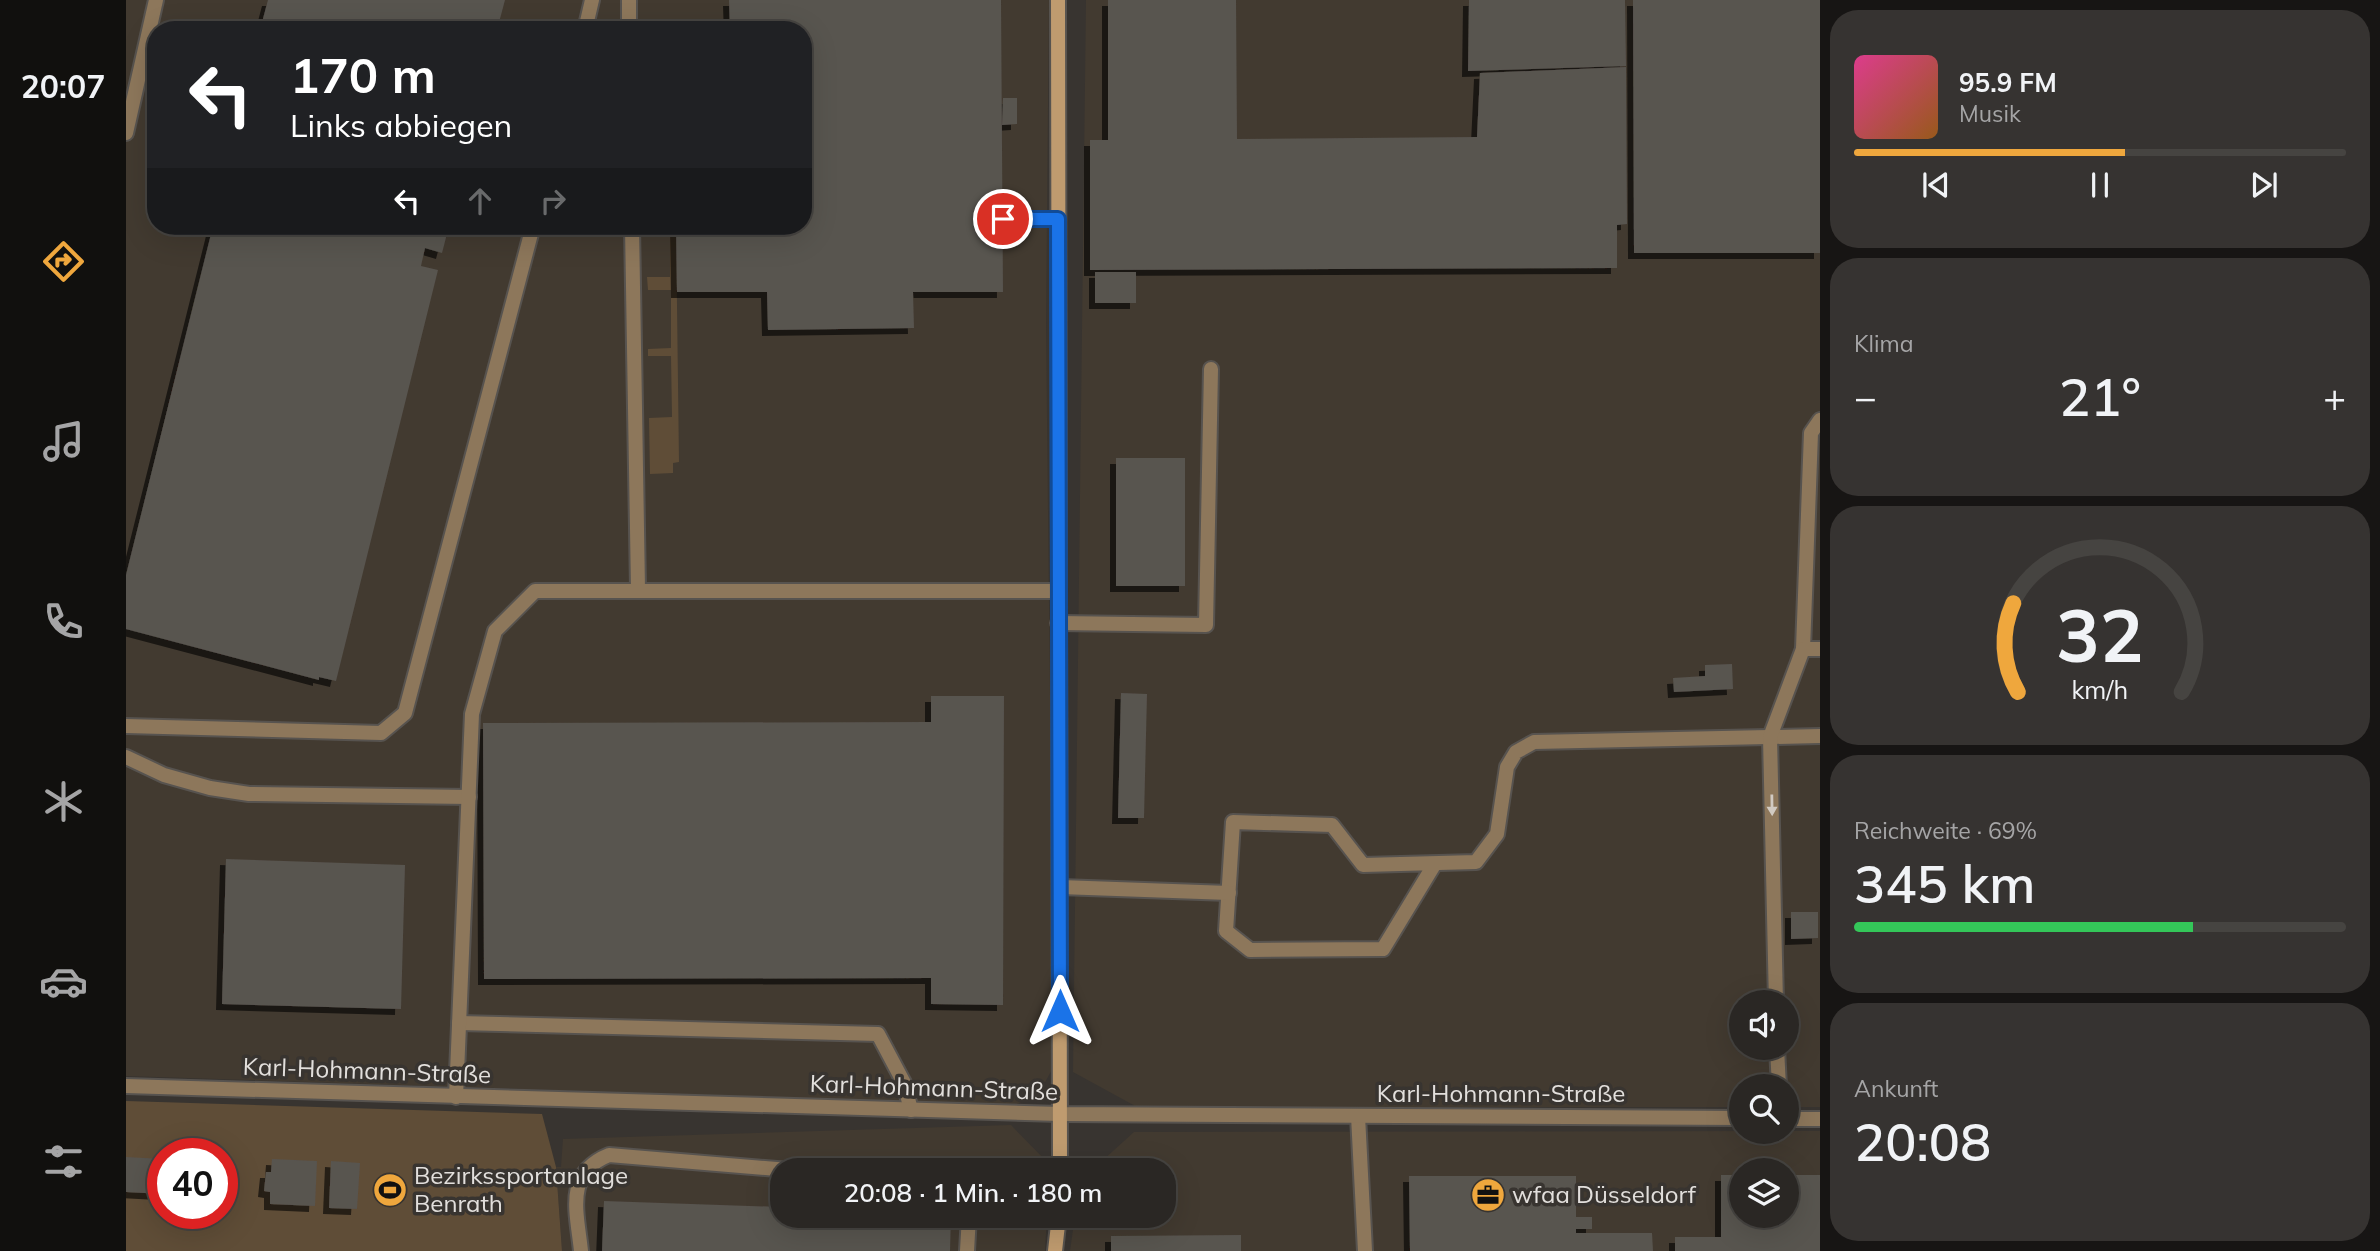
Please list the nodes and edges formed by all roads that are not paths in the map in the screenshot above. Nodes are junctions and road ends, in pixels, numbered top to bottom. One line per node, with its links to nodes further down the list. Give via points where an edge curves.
1 (156, 0): 5 (street)
2 (592, 0): 6 (street)
3 (629, 0): 7 (street)
4 (1058, 0): 11 (street)
5 (151, 21)
6 (586, 21)
7 (629, 21)
8 (147, 40): 9 (street)
9 (126, 133)
10 (1003, 219): 11 (street)
11 (1058, 219): 17 (street)
12 (531, 235): 21 (street, via 405,713 381,733)
13 (632, 235): 16 (street)
14 (1211, 369): 18 (street, via 1206,625)
15 (1820, 420): 19 (street, via 1811,433)
16 (638, 589): 17 (street); 25 (street, via 535,591 495,631 472,714)
17 (1058, 592): 18 (street)
18 (1058, 623): 27 (street)
19 (1803, 649): 20 (street); 23 (street)
20 (1820, 649)
21 (126, 726)
22 (1820, 736): 23 (street)
23 (1770, 737): 26 (street, via 1534,742 1516,752 1507,767 1497,834 1476,862); 29 (street, one-way to 29)
24 (126, 757): 25 (street, via 164,775 249,794)
25 (469, 797): 30 (street)
26 (1434, 865): 28 (street, via 1363,864 1332,825 1233,822); 28 (street, via 1383,949 1250,950 1226,931)
27 (1059, 887): 28 (street); 34 (street)
28 (1229, 893)
29 (1776, 990)
30 (459, 1023): 32 (street); 33 (street, via 878,1034 904,1083)
31 (126, 1086): 32 (street, Karl-Hohmann-Straße)
32 (456, 1097): 33 (street, Karl-Hohmann-Straße)
33 (911, 1110): 34 (street, Karl-Hohmann-Straße)
34 (1060, 1114): 35 (street, Karl-Hohmann-Straße); 39 (street)
35 (1358, 1116): 36 (street, Karl-Hohmann-Straße); 46 (street)
36 (1729, 1118)
37 (1799, 1119): 38 (street)
38 (1820, 1119)
39 (1060, 1158)
40 (770, 1168): 43 (street, via 609,1154 593,1161 580,1176 575,1200)
41 (968, 1228): 44 (street)
42 (1058, 1228): 45 (street)
43 (582, 1251)
44 (967, 1251)
45 (1055, 1251)
46 (1365, 1251)

